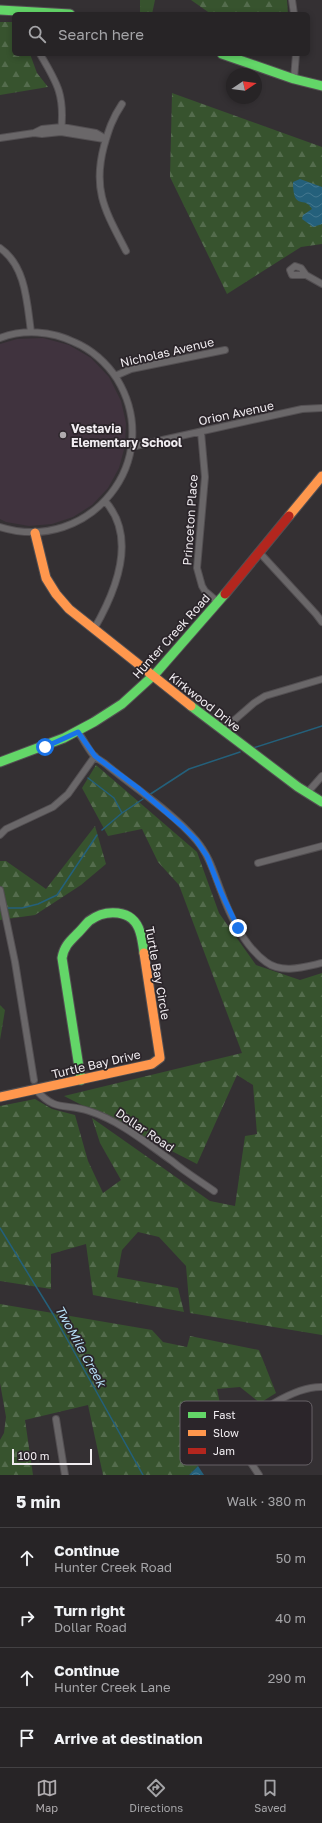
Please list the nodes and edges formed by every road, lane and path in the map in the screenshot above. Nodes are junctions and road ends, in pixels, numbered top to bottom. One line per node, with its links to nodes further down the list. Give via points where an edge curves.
1 (292, 0): 4 (street)
2 (0, 10): 3 (street)
3 (23, 12)
4 (294, 12)
5 (41, 56): 11 (street, via 59,86)
6 (228, 56): 8 (street)
7 (296, 56): 8 (street)
8 (294, 79): 9 (street)
9 (322, 86)
10 (122, 104): 13 (street, via 112,119)
11 (62, 129): 12 (street, via 42,129 34,133); 13 (street)
12 (0, 138)
13 (106, 139): 15 (street, via 100,160 100,192)
14 (0, 248): 18 (street, via 11,256 20,274)
15 (126, 251)
16 (306, 275): 17 (street)
17 (322, 284)
18 (31, 332): 19 (street); 21 (street, via 55,335 78,343 98,357)
19 (0, 338)
20 (225, 350): 21 (street, Nicholas Avenue)
21 (114, 376): 24 (street, via 128,405 132,426)
22 (322, 408): 23 (street, Orion Avenue)
23 (201, 432): 24 (street, Orion Avenue); 30 (street, Princeton Place, via 205,476 197,568 202,586)
24 (131, 447): 26 (street, via 125,470)
25 (322, 476): 29 (street, Hunter Creek Road)
26 (105, 501): 28 (street, via 80,520 51,531); 32 (street, via 119,521 122,547 113,592)
27 (0, 527): 28 (street)
28 (35, 532): 32 (street, Kirkwood Drive, via 42,565 52,589 69,609)
29 (259, 552): 30 (street, Hunter Creek Road); 31 (street)
30 (218, 602): 33 (street, Hunter Creek Road)
31 (322, 622)
32 (94, 629): 33 (street, Kirkwood Drive)
33 (153, 677): 35 (street, Kirkwood Drive); 36 (street, Hunter Creek Road, via 124,703)
34 (322, 679): 35 (street, via 265,696)
35 (223, 730): 40 (street, Kirkwood Drive)
36 (78, 732): 37 (street); 38 (street, Hunter Creek Road, via 33,752)
37 (95, 756): 42 (street, via 68,794 53,807 6,829); 46 (street, via 138,788 196,840 207,856 231,916 241,933 262,958 272,965 284,968)
38 (0, 762)
39 (322, 776): 40 (street)
40 (307, 793): 41 (street, Kirkwood Drive)
41 (322, 802)
42 (0, 836)
43 (322, 846): 44 (street)
44 (258, 863)
45 (0, 890): 48 (street, via 15,962)
46 (322, 963)
47 (160, 1058): 49 (street, Turtle Bay Drive, via 152,1064); 49 (street, Turtle Bay Circle, via 140,931 136,922 124,913 108,913 91,920 62,951)
48 (34, 1080)
49 (81, 1080): 50 (street, Turtle Bay Drive)
50 (37, 1090): 51 (street, Turtle Bay Drive); 52 (street, Dollar Road, via 50,1103 89,1111 113,1120)
51 (0, 1097)
52 (214, 1191)
53 (322, 1387): 54 (street, via 290,1394)
54 (279, 1401)
55 (56, 1419): 57 (street)
56 (252, 1465): 58 (street)
57 (65, 1475)
58 (259, 1475)

